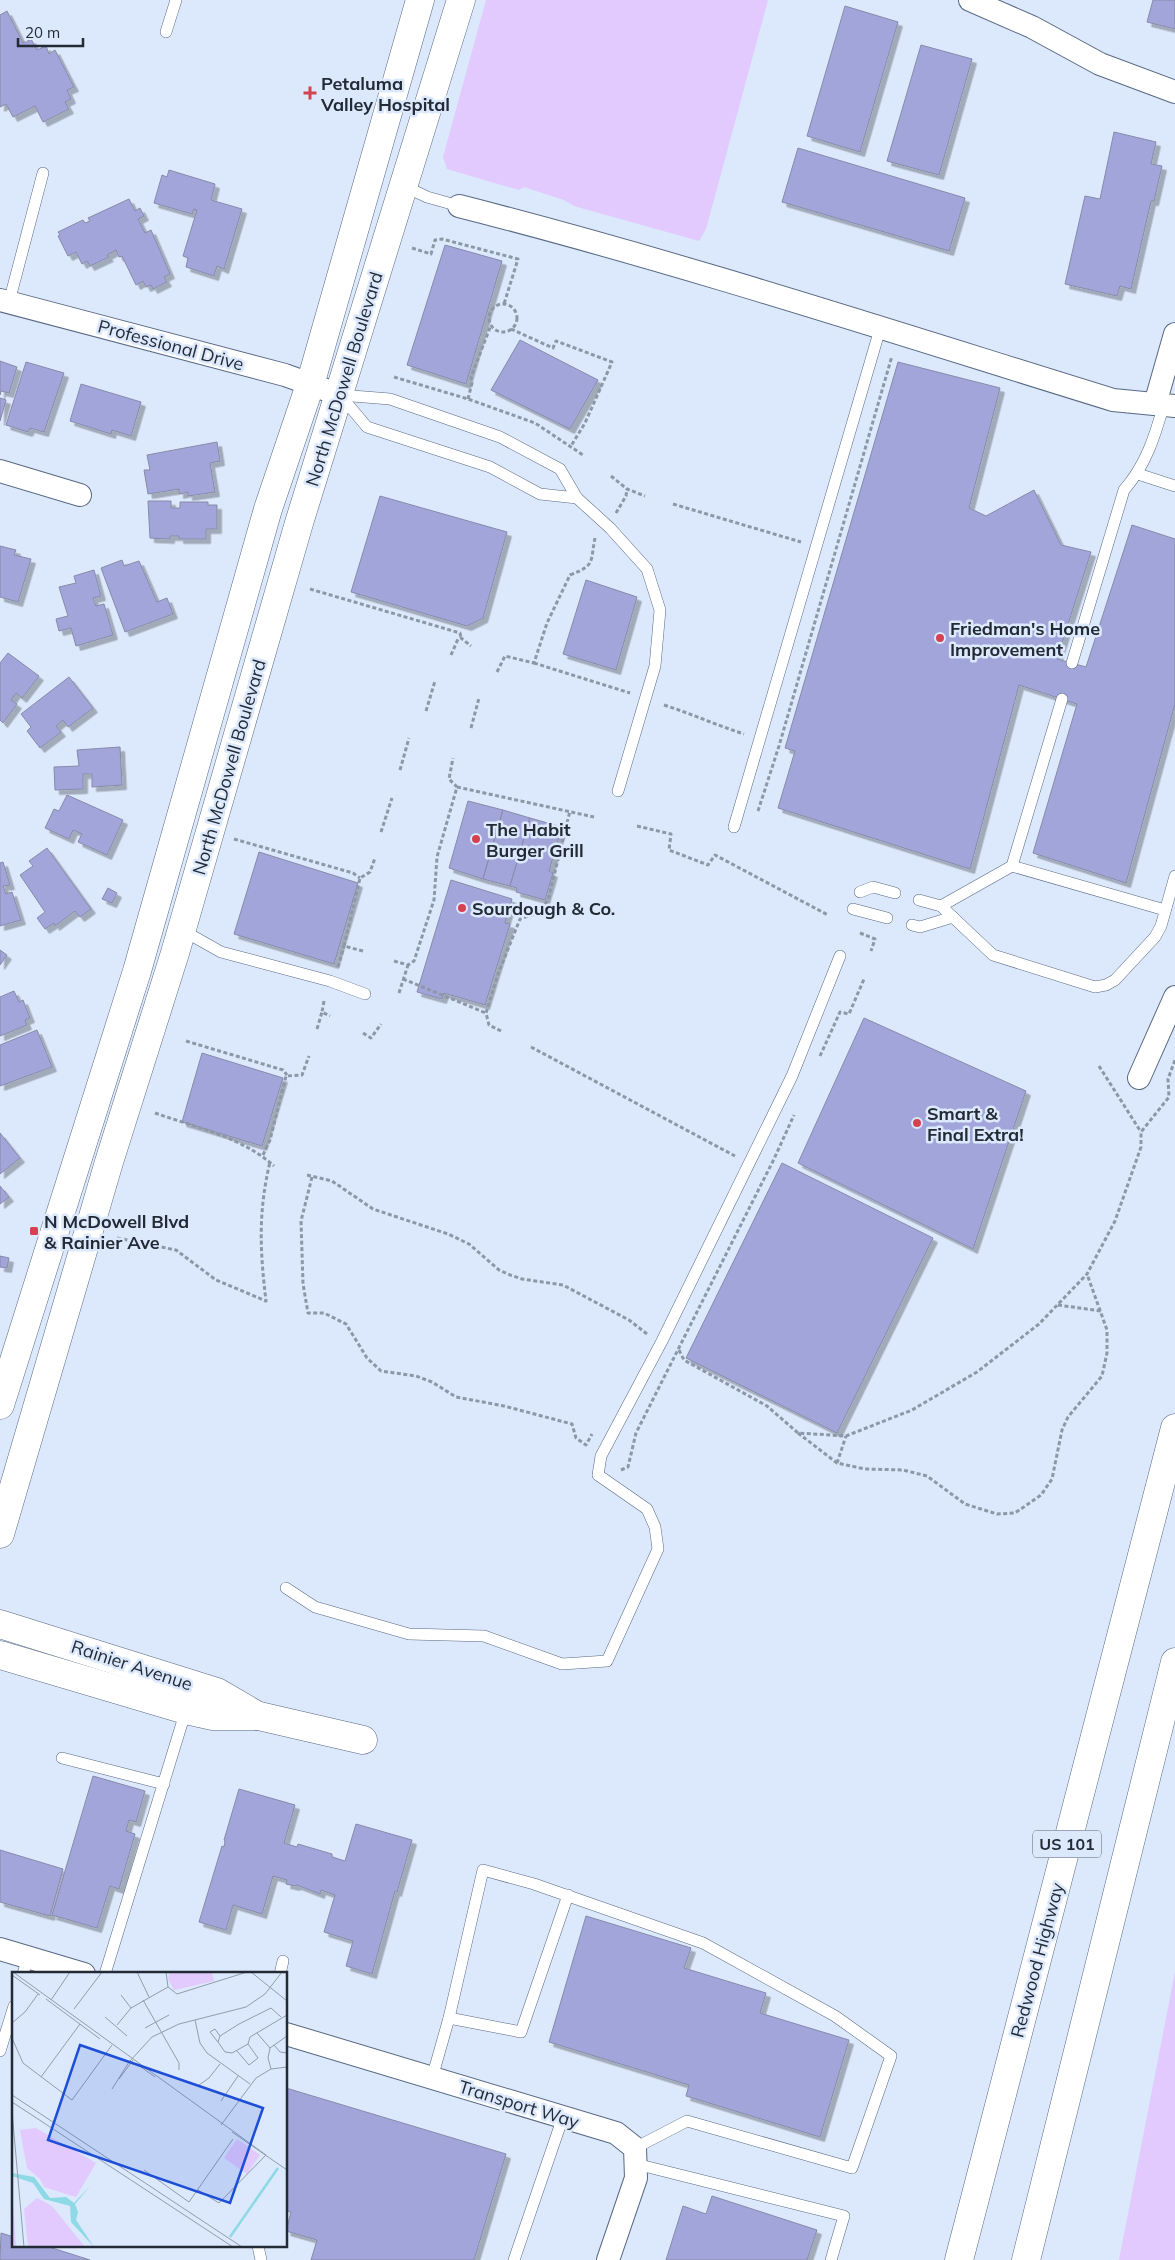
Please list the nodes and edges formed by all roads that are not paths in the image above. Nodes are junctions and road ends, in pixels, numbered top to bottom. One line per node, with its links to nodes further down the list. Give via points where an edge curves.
1 (176, 0): 5 (lane)
2 (420, 0): 13 (main road, North McDowell Boulevard)
3 (461, 0): 8 (main road, North McDowell Boulevard)
4 (970, 0): 6 (street, via 1100,64)
5 (166, 32)
6 (1175, 92)
7 (43, 173): 10 (lane)
8 (404, 186): 9 (lane, via 426,197); 14 (main road, North McDowell Boulevard)
9 (459, 206): 11 (street, via 560,232)
10 (5, 301): 13 (street, Professional Drive)
11 (880, 329): 15 (street, via 1113,400); 24 (lane)
12 (1175, 334): 15 (street)
13 (310, 385): 14 (street, Professional Drive); 41 (main road, North McDowell Boulevard, via 268,509 137,971)
14 (340, 395): 20 (lane, via 367,428 490,467 540,494); 20 (lane, via 390,399 500,437 560,469); 36 (main road, North McDowell Boulevard, via 299,522)
15 (1165, 405): 17 (lane)
16 (0, 471): 19 (street)
17 (1138, 474): 18 (lane); 21 (lane, via 1124,490)
18 (1175, 486)
19 (80, 494)
20 (577, 498): 23 (lane, via 647,569 660,610 655,666)
21 (1072, 663)
22 (1062, 699): 25 (lane)
23 (618, 791)
24 (734, 827)
25 (1012, 866): 30 (lane); 32 (lane)
26 (1175, 876): 32 (lane)
27 (860, 892): 28 (lane, via 873,887)
28 (895, 893)
29 (919, 900): 30 (lane)
30 (941, 906): 33 (lane)
31 (853, 909): 34 (lane)
32 (1165, 910): 33 (lane, via 1154,937 1115,980 1095,987 993,955)
33 (952, 917): 35 (lane, via 920,927)
34 (887, 918)
35 (912, 925)
36 (182, 930): 38 (lane, via 221,952 330,981); 43 (main road, North McDowell Boulevard, via 109,1162)
37 (840, 956): 44 (lane, via 792,1076 662,1341 601,1456 598,1475 646,1509 655,1527 658,1549 607,1661 562,1664 484,1636 409,1634 315,1607)
38 (365, 994)
39 (1175, 997): 40 (street)
40 (1139, 1078)
41 (0, 1405)
42 (1175, 1428): 70 (main road, Redwood Highway / US 101)
43 (0, 1534)
44 (286, 1588)
45 (0, 1624): 48 (main road, Rainier Avenue)
46 (0, 1655): 48 (main road, Rainier Avenue)
47 (1175, 1662): 71 (main road, US 101)
48 (190, 1697): 49 (main road, Rainier Avenue, via 213,1716 259,1716); 51 (lane)
49 (363, 1740)
50 (62, 1758): 51 (lane)
51 (164, 1784): 57 (lane)
52 (568, 1895): 60 (lane, via 521,2032); 60 (lane, via 484,1870); 66 (lane, via 703,1943 835,2016 891,2056 852,2168 687,2121)
53 (0, 1949): 55 (street)
54 (283, 1961): 58 (lane)
55 (26, 1966): 56 (street)
56 (70, 1972)
57 (106, 1972)
58 (280, 1972)
59 (12, 2011): 62 (lane)
60 (449, 2018): 64 (lane)
61 (288, 2035): 64 (street, Transport Way)
62 (2, 2036): 63 (lane)
63 (0, 2051)
64 (432, 2078): 65 (street, Transport Way)
65 (563, 2117): 66 (street, Transport Way, via 616,2133); 67 (lane)
66 (635, 2156): 68 (street, via 636,2178); 69 (lane, via 844,2216)
67 (514, 2260)
68 (608, 2260)
69 (831, 2260)
70 (960, 2260)
71 (1026, 2260)

